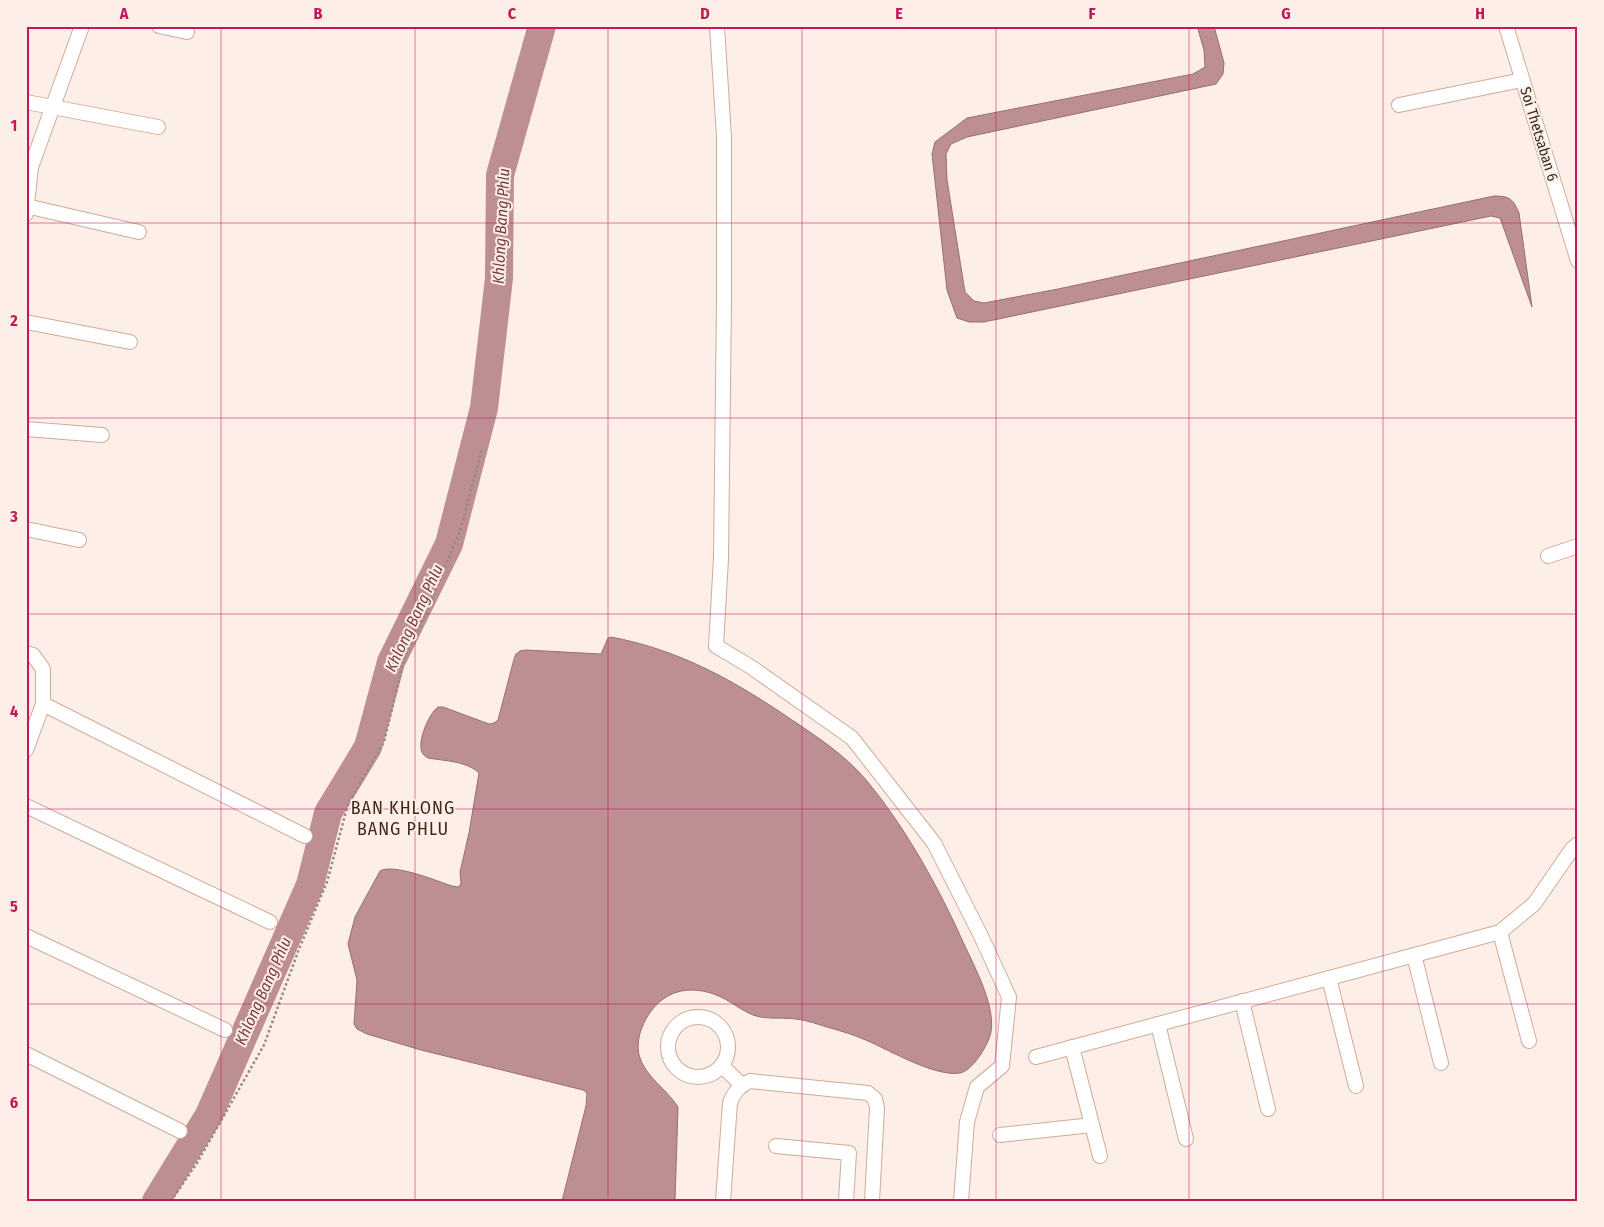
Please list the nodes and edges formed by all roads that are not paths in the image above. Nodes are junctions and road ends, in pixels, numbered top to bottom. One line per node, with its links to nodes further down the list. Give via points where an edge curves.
1 (82, 26): 9 (street)
2 (159, 26): 5 (street)
3 (717, 26): 55 (street, via 724,137 724,299 721,558 716,646 852,738 934,842 1009,997 1002,1066 977,1087 967,1122)
4 (1506, 26): 6 (street, Soi Thetsaban 6)
5 (187, 32)
6 (1522, 80): 8 (street); 13 (street, Soi Thetsaban 6)
7 (26, 102): 9 (street)
8 (1399, 106)
9 (53, 107): 10 (street); 11 (street, via 31,167)
10 (158, 127)
11 (26, 209): 12 (street)
12 (139, 232)
13 (1575, 241): 14 (street, Soi Thetsaban 6)
14 (1578, 261)
15 (26, 322): 16 (street)
16 (130, 342)
17 (26, 428): 18 (street)
18 (102, 435)
19 (26, 529): 20 (street)
20 (79, 540)
21 (1578, 546): 22 (street)
22 (1548, 556)
23 (26, 653): 24 (street, via 33,655 43,669)
24 (43, 704): 25 (street); 27 (street)
25 (26, 750)
26 (26, 806): 29 (street)
27 (305, 836)
28 (1578, 844): 30 (street, via 1534,904)
29 (270, 922)
30 (1500, 932): 32 (street); 37 (street)
31 (26, 936): 36 (street)
32 (1414, 955): 33 (street); 41 (street)
33 (1329, 978): 34 (street); 44 (street)
34 (1242, 1001): 35 (street); 45 (street)
35 (1158, 1024): 38 (street); 49 (street)
36 (225, 1030)
37 (1529, 1041)
38 (1072, 1047): 40 (street); 46 (street)
39 (26, 1054): 47 (street)
40 (1036, 1057)
41 (1441, 1063)
42 (722, 1066): 42 (street, via 708,1076 690,1077 670,1061 669,1035 688,1018 706,1017 726,1033 729,1050); 43 (street)
43 (742, 1084): 52 (street, via 730,1103); 54 (street, via 763,1081 868,1093 875,1099)
44 (1356, 1086)
45 (1268, 1109)
46 (1092, 1125): 48 (street); 51 (street)
47 (180, 1131)
48 (1000, 1135)
49 (1186, 1138)
50 (776, 1146): 53 (street, via 849,1153)
51 (1100, 1156)
52 (723, 1201)
53 (846, 1201)
54 (872, 1201)
55 (961, 1201)

